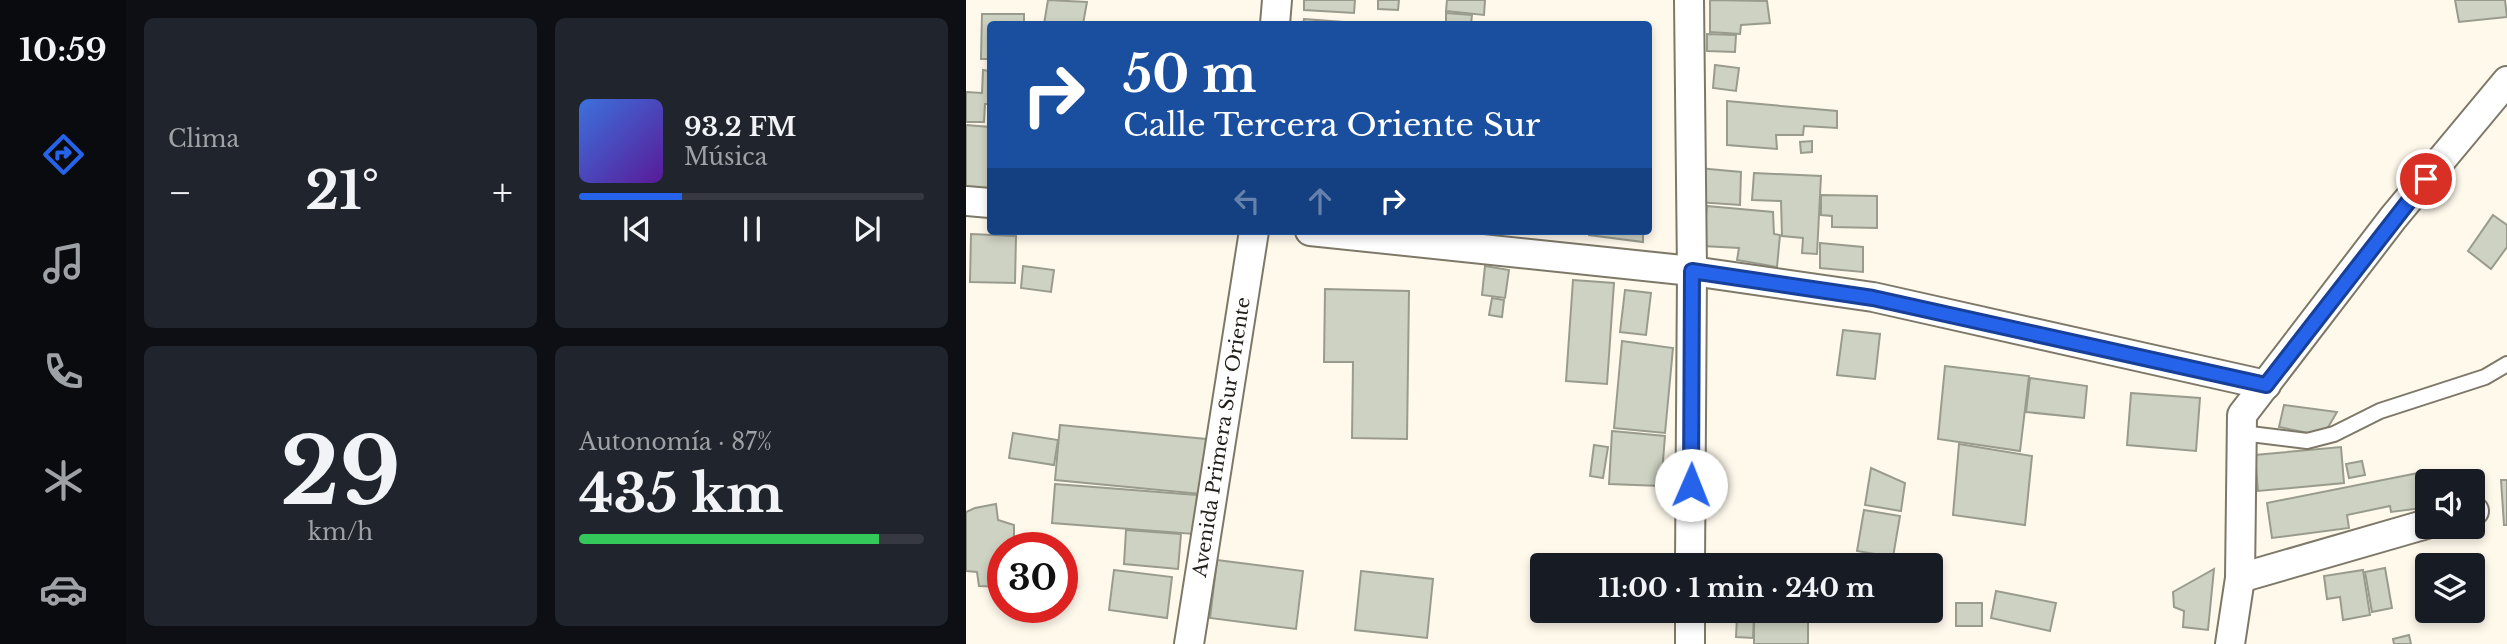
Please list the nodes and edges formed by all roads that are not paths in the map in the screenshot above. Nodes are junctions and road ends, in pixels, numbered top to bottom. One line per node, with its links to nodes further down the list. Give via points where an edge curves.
1 (1277, 0): 3 (street)
2 (1689, 0): 9 (street)
3 (1275, 21)
4 (2507, 81): 11 (street, via 2393,218)
5 (966, 201): 6 (street)
6 (987, 204)
7 (1253, 235): 17 (street, Avenida Primera Sur Oriente)
8 (1348, 235): 9 (street)
9 (1692, 271): 11 (street, via 1873,298); 14 (street)
10 (2507, 364): 12 (lane, via 2486,377 2380,411 2334,434 2307,441)
11 (2266, 385): 12 (street, via 2242,415)
12 (2242, 432): 15 (street)
13 (2415, 527): 15 (street)
14 (1690, 553)
15 (2240, 578): 19 (street)
16 (1690, 623): 18 (street)
17 (1189, 644)
18 (1690, 644)
19 (2230, 644)

